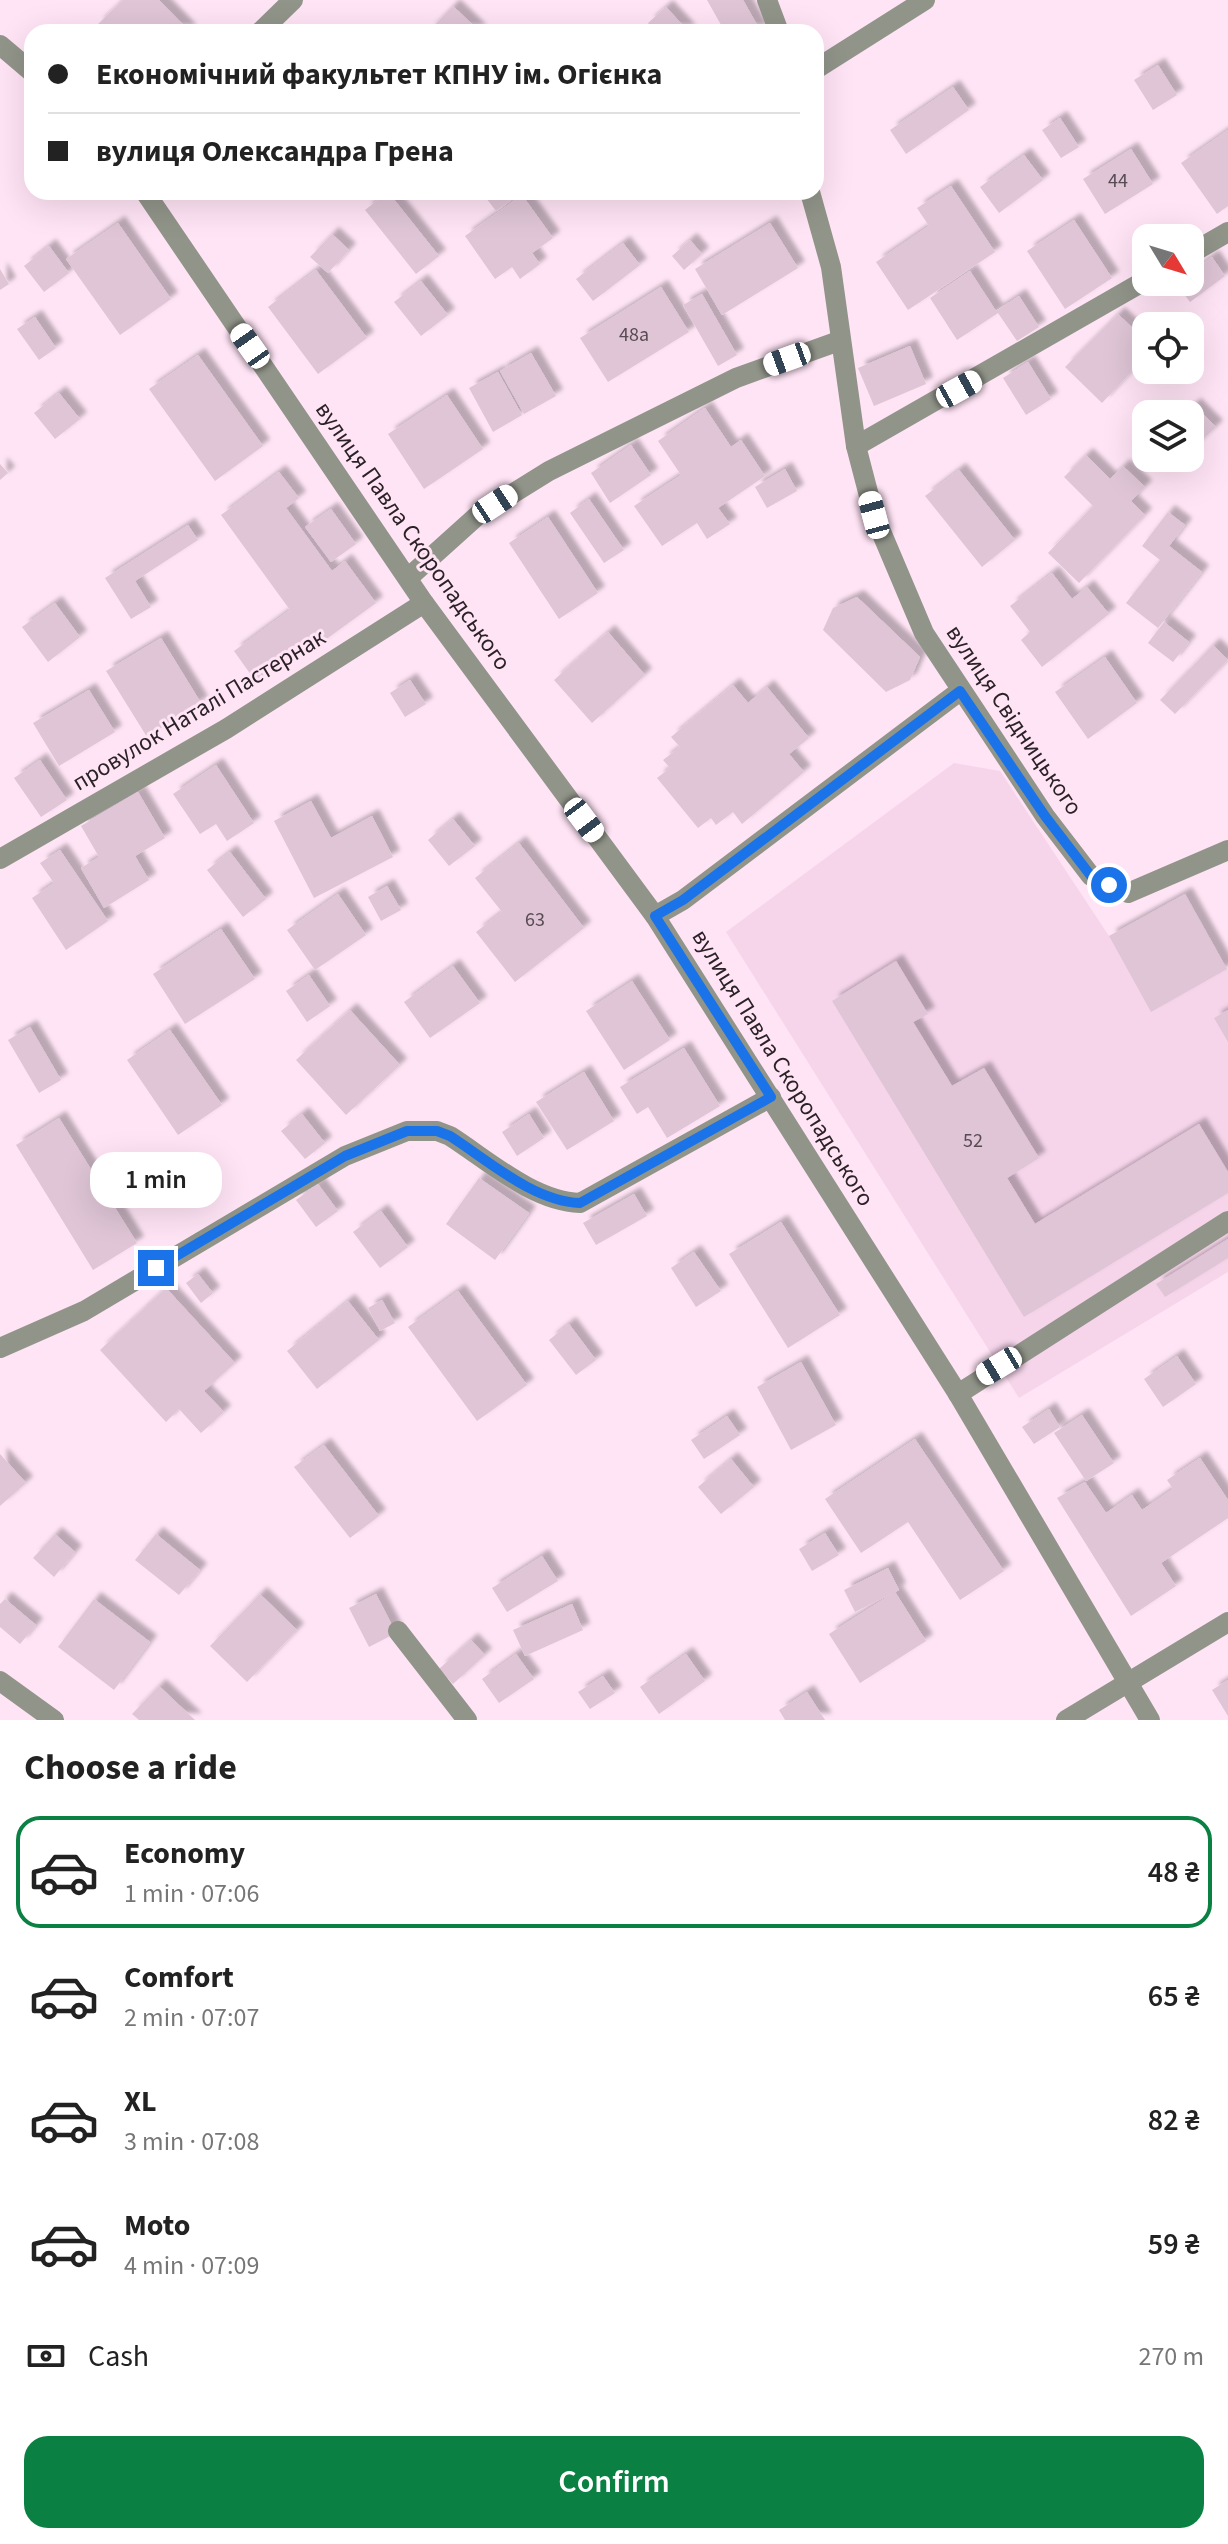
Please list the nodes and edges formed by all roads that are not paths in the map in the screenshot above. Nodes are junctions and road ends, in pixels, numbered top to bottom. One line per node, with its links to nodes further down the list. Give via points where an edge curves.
1 (293, 0): 4 (street)
2 (767, 0): 5 (street)
3 (925, 0): 7 (street)
4 (268, 24)
5 (776, 24)
6 (0, 45): 8 (street)
7 (824, 64)
8 (24, 65)
9 (150, 200): 16 (street, вулиця Павла Скоропадського)
10 (812, 200): 14 (street, вулиця Свідницького, via 831,267)
11 (1228, 232): 12 (street)
12 (1204, 246)
13 (1132, 288): 15 (street)
14 (839, 341): 15 (street, вулиця Свідницького); 16 (street, via 736,378 549,471 478,515)
15 (856, 446): 18 (street, вулиця Свідницького, via 897,576)
16 (408, 578): 17 (street, вулиця Павла Скоропадського)
17 (424, 603): 20 (street, провулок Наталі Пастернак, via 226,729); 21 (street, вулиця Павла Скоропадського)
18 (960, 691): 19 (street, вулиця Свідницького, via 1091,876 1128,893); 21 (street)
19 (1228, 850)
20 (0, 859)
21 (655, 916): 22 (street, вулиця Павла Скоропадського)
22 (771, 1097): 24 (street, via 580,1203 562,1202 529,1187 450,1136 407,1131 345,1156 84,1311); 25 (street, вулиця Павла Скоропадського)
23 (1228, 1221): 25 (street)
24 (0, 1348)
25 (958, 1394): 29 (street, вулиця Павла Скоропадського)
26 (1228, 1622): 29 (street)
27 (398, 1631): 31 (street)
28 (0, 1681): 30 (street)
29 (1127, 1683): 32 (street); 33 (street, вулиця Павла Скоропадського)
30 (54, 1720)
31 (467, 1720)
32 (1066, 1720)
33 (1150, 1720)

